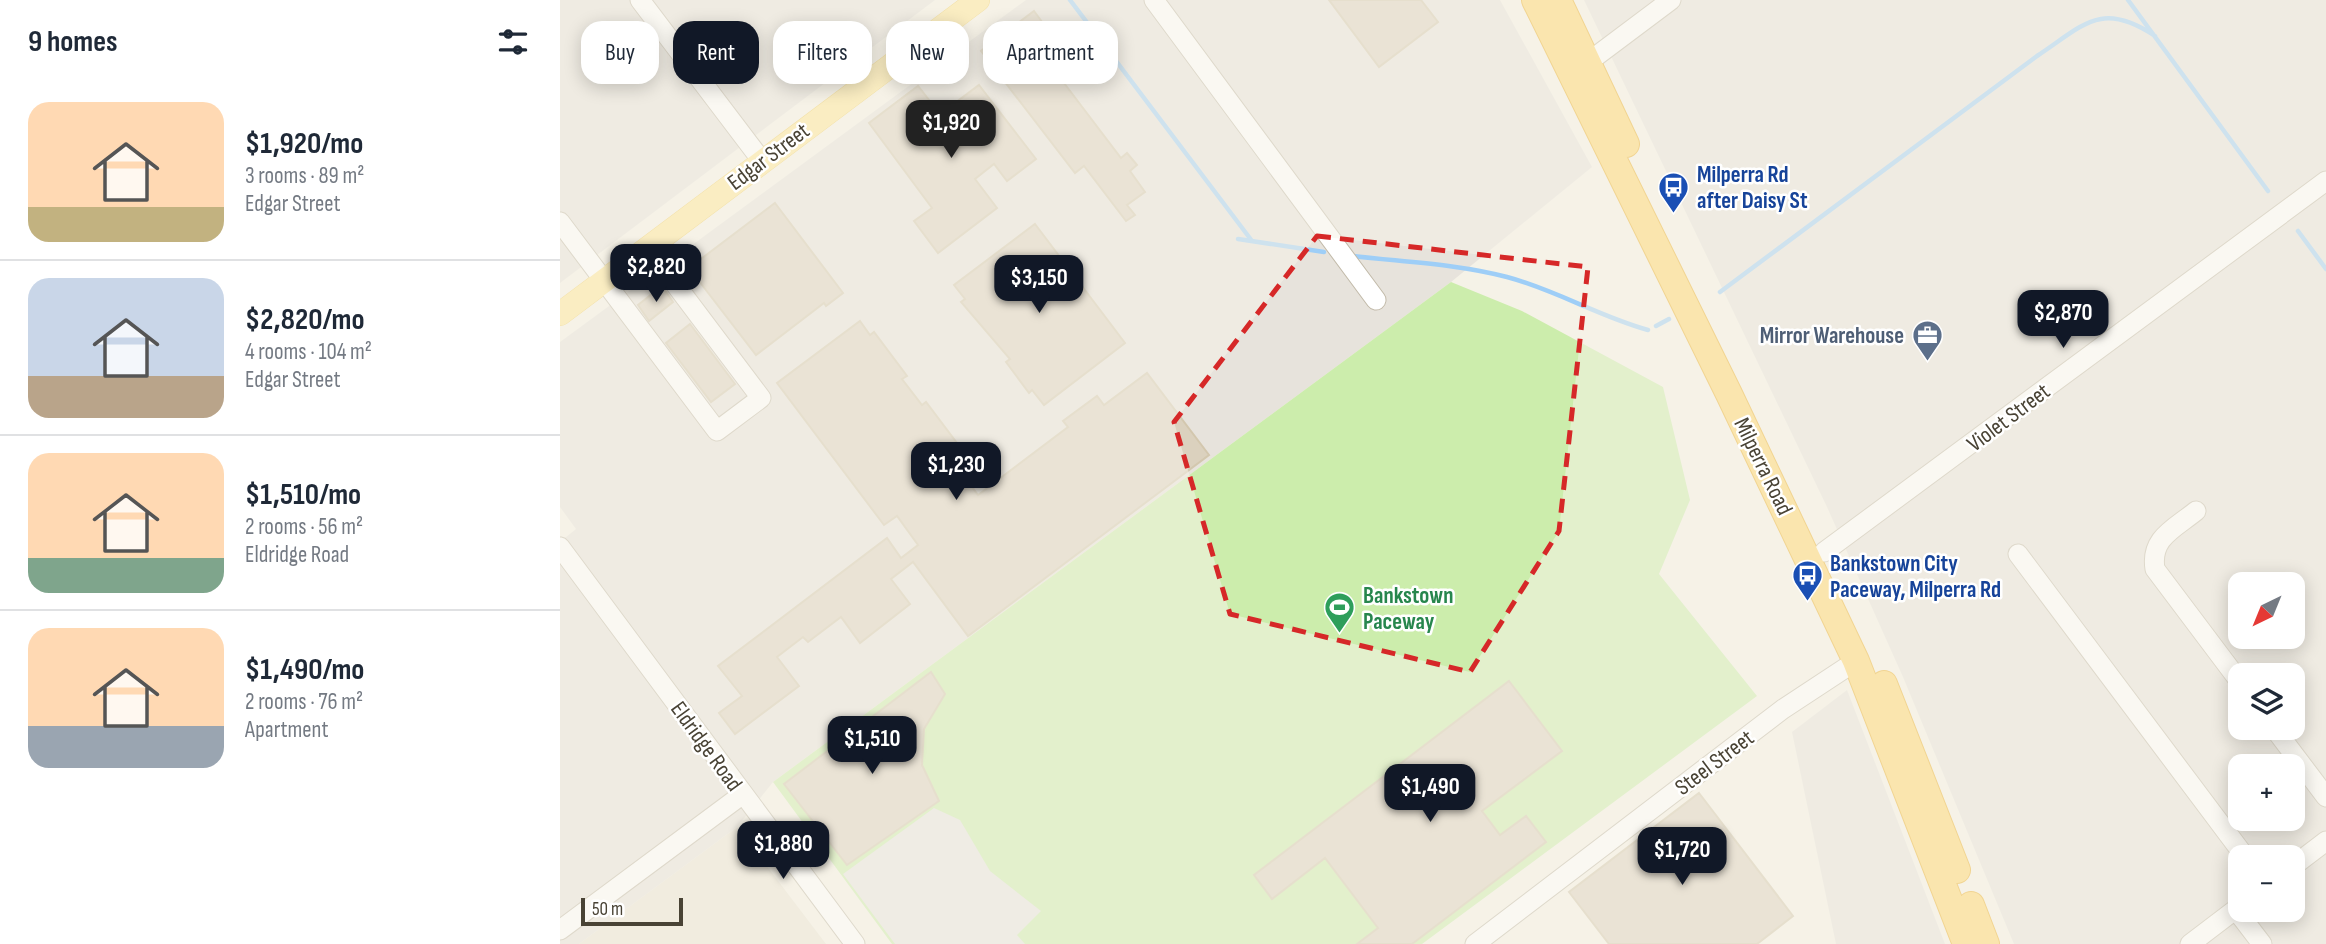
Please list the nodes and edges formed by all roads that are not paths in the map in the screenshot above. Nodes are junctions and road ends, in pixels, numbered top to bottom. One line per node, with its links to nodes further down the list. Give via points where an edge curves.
1 (640, 0): 8 (street)
2 (978, 0): 8 (main road, Edgar Street)
3 (1154, 0): 13 (street)
4 (1535, 0): 19 (highway, Milperra Road)
5 (1558, 0): 7 (highway, Milperra Road)
6 (1665, 2): 7 (street)
7 (1587, 63): 17 (highway, Milperra Road)
8 (762, 161): 11 (main road, Edgar Street)
9 (2326, 181): 17 (street, Violet Street)
10 (560, 222): 12 (street)
11 (648, 248): 12 (main road, Edgar Street); 12 (street, via 761,398 717,432)
12 (604, 281): 14 (main road, Edgar Street)
13 (1376, 300)
14 (560, 314)
15 (2196, 511): 20 (street, via 2158,542 2152,553 2155,569)
16 (560, 547): 22 (street, Eldridge Road)
17 (1824, 552): 33 (highway, Milperra Road, via 1870,649)
18 (2018, 554): 25 (street)
19 (1856, 661): 31 (street, Steel Street, via 1783,709); 32 (highway, Milperra Road)
20 (2228, 666)
21 (2283, 740): 23 (street)
22 (743, 794): 29 (street); 30 (street, Eldridge Road)
23 (2326, 797)
24 (2326, 842): 26 (street)
25 (2236, 845)
26 (2305, 857)
27 (2228, 916): 34 (street)
28 (2247, 922): 35 (street)
29 (560, 930)
30 (855, 944)
31 (1475, 944)
32 (1966, 944)
33 (1986, 944)
34 (2190, 944)
35 (2262, 944)

